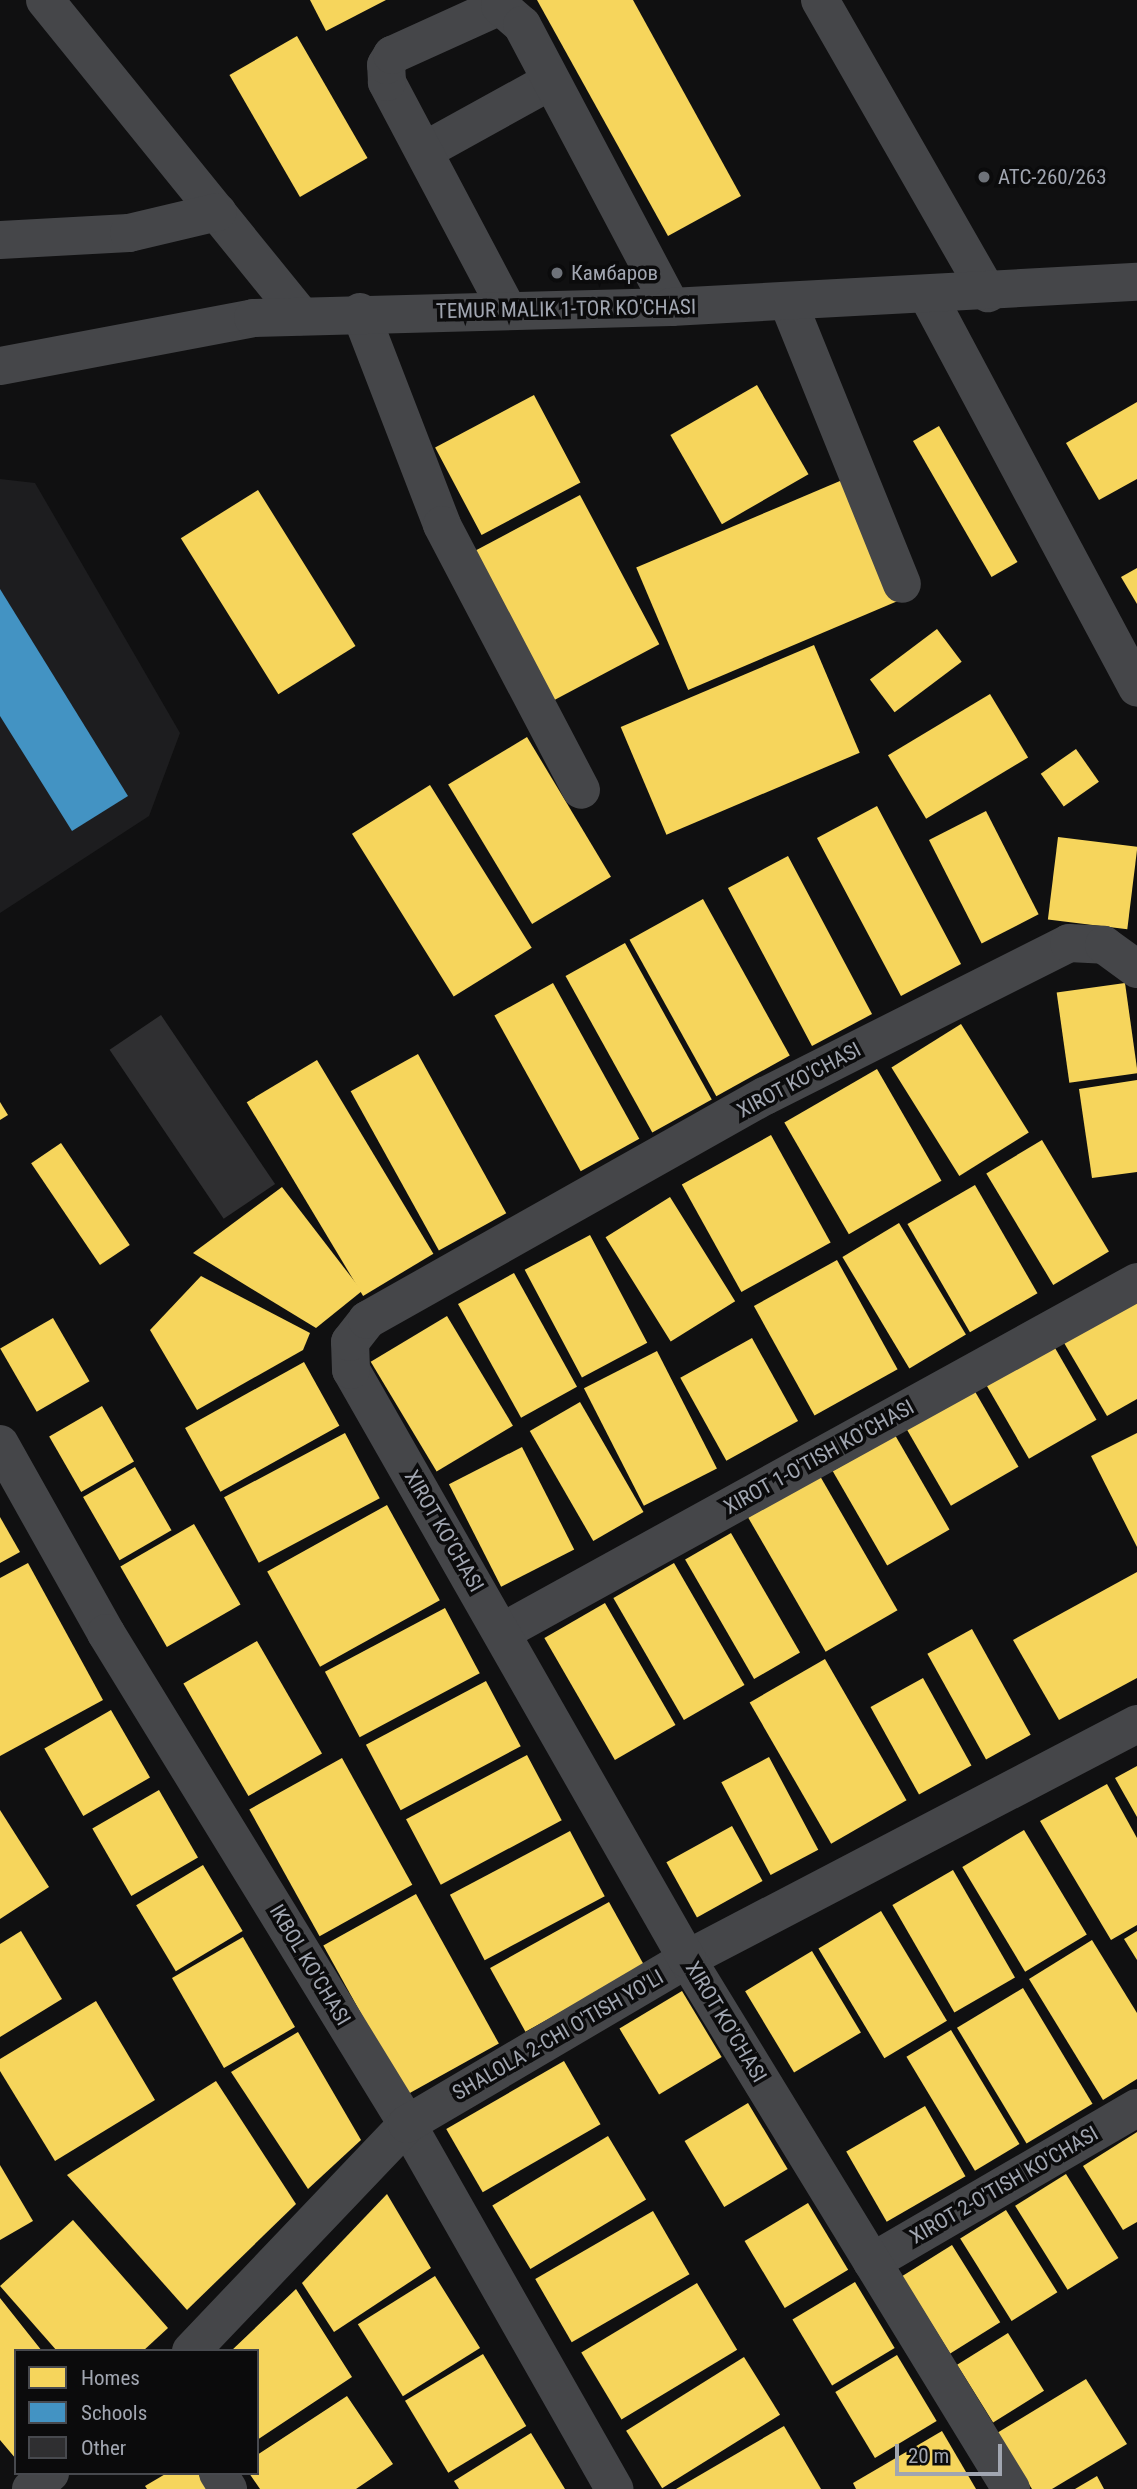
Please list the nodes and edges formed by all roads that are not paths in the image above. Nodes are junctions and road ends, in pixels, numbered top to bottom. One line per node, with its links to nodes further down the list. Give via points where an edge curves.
1 (45, 0): 6 (street)
2 (820, 0): 9 (street)
3 (505, 3): 4 (street); 5 (street, via 391,55 387,82)
4 (551, 81): 5 (street); 12 (street)
5 (424, 151): 13 (street)
6 (218, 212): 7 (street, via 129,233); 15 (street)
7 (0, 240)
8 (1137, 282): 9 (street, TEMUR MALIK 1-TOR KO'CHASI)
9 (988, 293): 10 (street, TEMUR MALIK 1-TOR KO'CHASI)
10 (928, 296): 11 (street, TEMUR MALIK 1-TOR KO'CHASI); 18 (street)
11 (788, 302): 12 (street, TEMUR MALIK 1-TOR KO'CHASI); 17 (street)
12 (671, 307): 13 (street, TEMUR MALIK 1-TOR KO'CHASI)
13 (508, 311): 14 (street, TEMUR MALIK 1-TOR KO'CHASI)
14 (360, 312): 15 (street, TEMUR MALIK 1-TOR KO'CHASI); 19 (street, via 442,525)
15 (301, 316): 16 (street, TEMUR MALIK 1-TOR KO'CHASI, via 253,318)
16 (0, 366)
17 (902, 584)
18 (1137, 688)
19 (581, 790)
20 (1137, 969): 23 (street, XIROT KO'CHASI, via 1104,945 1069,943 765,1096 367,1320 350,1342 351,1370)
21 (1137, 1282): 23 (street, XIROT 1-O'TISH KO'CHASI)
22 (0, 1444): 27 (street, IKBOL KO'CHASI, via 106,1633)
23 (502, 1632): 25 (street, XIROT KO'CHASI)
24 (1137, 1724): 25 (street, SHALOLA 2-CHI O'TISH YO'LI)
25 (687, 1959): 27 (street, SHALOLA 2-CHI O'TISH YO'LI); 28 (street, XIROT KO'CHASI)
26 (1137, 2108): 28 (street, XIROT 2-O'TISH KO'CHASI)
27 (407, 2124): 29 (street, SHALOLA 2-CHI O'TISH YO'LI); 32 (street, IKBOL KO'CHASI)
28 (872, 2262): 33 (street, XIROT KO'CHASI)
29 (193, 2349)
30 (48, 2475): 31 (street)
31 (31, 2489)
32 (614, 2489)
33 (1011, 2489)

